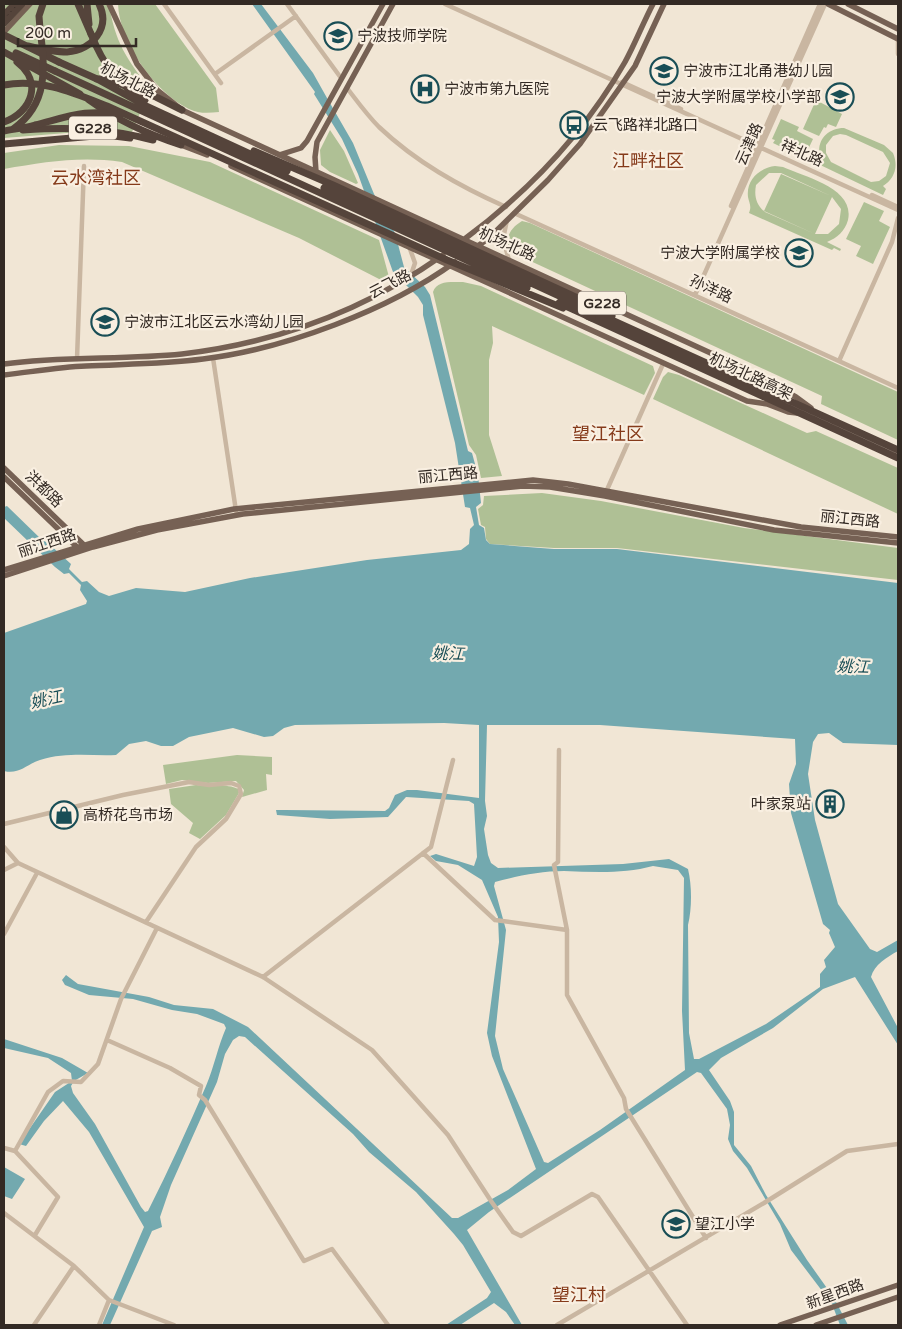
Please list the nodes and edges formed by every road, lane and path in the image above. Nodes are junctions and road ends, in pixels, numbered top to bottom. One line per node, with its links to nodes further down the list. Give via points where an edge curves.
1 (10, 4): 21 (main road)
2 (14, 4): 22 (highway)
3 (22, 4): 24 (highway)
4 (30, 4): 27 (main road)
5 (43, 4): 44 (highway, bridge, via 39,16 45,62 41,91 26,119)
6 (78, 4): 28 (highway)
7 (87, 4): 28 (highway)
8 (100, 4): 30 (highway, via 102,28 90,44 66,52)
9 (109, 4): 25 (main road, G228)
10 (114, 4): 25 (main road)
11 (164, 4): 33 (street)
12 (287, 4): 23 (street)
13 (383, 4): 34 (main road)
14 (393, 4): 40 (main road)
15 (445, 4): 36 (street, 祥北路)
16 (653, 4): 36 (main road, 云飞路)
17 (664, 4): 38 (main road, 云飞路)
18 (820, 4): 48 (street, 云津路)
19 (827, 4): 29 (main road); 48 (street, 云津路)
20 (848, 4): 26 (main road)
21 (4, 11)
22 (4, 15)
23 (296, 16): 33 (street); 34 (street)
24 (4, 24)
25 (118, 24): 41 (main road, G228, via 137,64 157,90)
26 (898, 29)
27 (4, 34): 30 (highway, 机场北路)
28 (91, 34): 65 (highway, bridge, via 106,67 116,79 155,105 333,184)
29 (898, 38): 32 (street)
30 (28, 46): 35 (highway, 机场北路, bridge)
31 (4, 52): 42 (highway, via 28,72 32,87 25,109); 47 (highway, via 54,78 116,119); 65 (highway, 机场北路, bridge, via 55,71)
32 (898, 54)
33 (215, 74): 37 (street)
34 (341, 78): 49 (main road, via 301,148)
35 (97, 79): 41 (highway, via 106,79 156,97); 65 (highway, 机场北路, bridge, via 146,106)
36 (613, 81): 38 (street, 祥北路); 52 (main road, 云飞路, via 571,140)
37 (221, 83)
38 (623, 84): 48 (street, 祥北路); 54 (main road, 云飞路, via 580,144)
39 (4, 85): 43 (highway, bridge, via 52,86)
40 (347, 88): 51 (main road, via 317,142); 52 (street, via 377,125 408,152 443,177)
41 (182, 110): 49 (main road, 机场北路 / G228)
42 (4, 122)
43 (149, 125): 44 (highway, bridge, via 115,114 92,112 76,113); 65 (highway, bridge, via 447,260 563,308)
44 (4, 132): 45 (highway, G228, via 93,128)
45 (156, 140): 46 (highway, G228, via 106,135); 47 (highway, G228)
46 (4, 144)
47 (181, 145): 59 (main road, G228)
48 (759, 146): 53 (street, 祥北路); 64 (street, 云津路)
49 (279, 155): 51 (main road, 机场北路 / G228)
50 (84, 166): 67 (street)
51 (316, 172): 57 (main road, 机场北路 / G228)
52 (506, 207): 57 (main road, 云飞路)
53 (898, 209)
54 (514, 213): 56 (main road, 云飞路); 64 (street, 孙洋路)
55 (898, 218): 68 (street, via 892,242)
56 (507, 220): 58 (main road, 云飞路); 61 (street, via 503,239)
57 (464, 240): 58 (main road, 机场北路 / G228); 60 (main road, 云飞路)
58 (478, 246): 61 (main road, 机场北路 / G228); 62 (main road, 云飞路)
59 (410, 249): 60 (main road, G228); 63 (street, via 415,263)
60 (435, 260): 62 (main road, G228); 63 (main road, 云飞路)
61 (508, 260): 74 (main road, 机场北路 / G228, via 741,367 796,397)
62 (449, 266): 66 (main road, 云飞路, via 388,302 316,331 259,350); 70 (main road, G228)
63 (411, 275): 67 (main road, 云飞路, via 376,296 304,328 182,354)
64 (694, 295): 68 (street, 孙洋路)
65 (594, 312): 73 (highway, 机场北路高架 / G228); 74 (highway, 机场北路高架 / G228)
66 (213, 358): 71 (main road, 云飞路); 80 (street)
67 (78, 359): 69 (main road, 云飞路)
68 (839, 361): 72 (street, 孙洋路)
69 (4, 364)
70 (663, 364): 73 (main road, G228, via 747,402); 79 (street)
71 (4, 375)
72 (898, 388)
73 (799, 413): 76 (highway, 机场北路高架 / G228)
74 (816, 413): 75 (highway, 机场北路高架 / G228)
75 (898, 450)
76 (898, 458)
77 (4, 468): 83 (main road, 洪都路)
78 (4, 477): 83 (main road, 洪都路)
79 (606, 493): 80 (main road, 丽江西路, via 533,480); 81 (main road, 丽江西路, via 801,527); 82 (main road, 丽江西路, via 774,530)
80 (236, 512): 83 (main road, 丽江西路)
81 (898, 536)
82 (898, 543)
83 (83, 548): 84 (main road, 丽江西路); 84 (main road, 丽江西路)
84 (39, 562): 85 (main road, 丽江西路); 86 (main road, 丽江西路)
85 (4, 570)
86 (4, 576)
87 (559, 750): 97 (street, via 558,862 554,865)
88 (453, 760): 91 (street, via 432,845)
89 (4, 824): 95 (street, via 189,782 239,786 241,794 229,815 196,847)
90 (4, 847): 92 (street)
91 (423, 854): 97 (street, via 495,920); 99 (street)
92 (18, 863): 93 (street); 94 (street)
93 (4, 870)
94 (38, 873): 95 (street); 98 (street)
95 (146, 922): 96 (street)
96 (157, 928): 99 (street); 100 (street, via 121,999)
97 (567, 930): 106 (street, via 567,995 570,1002 624,1098 626,1110)
98 (4, 934)
99 (263, 977): 108 (street, via 372,1050 448,1135 513,1232 521,1236 528,1233 592,1194 603,1202)
100 (106, 1040): 103 (street, via 98,1064 90,1074 81,1082 63,1081 48,1092); 115 (street, via 170,1068 201,1086 199,1095 304,1261 332,1250)
101 (898, 1144): 106 (street, via 847,1151)
102 (4, 1148): 103 (street)
103 (14, 1151): 105 (street, via 58,1197)
104 (4, 1213): 105 (street)
105 (35, 1236): 107 (street)
106 (706, 1238): 108 (street)
107 (74, 1266): 111 (street); 112 (street)
108 (650, 1270): 116 (street); 117 (street)
109 (898, 1285): 118 (main road, 新星西路)
110 (898, 1297): 119 (main road, 新星西路)
111 (109, 1300): 113 (street); 114 (street)
112 (34, 1325)
113 (99, 1325)
114 (174, 1325)
115 (388, 1325)
116 (557, 1325)
117 (687, 1325)
118 (780, 1325)
119 (816, 1325)

